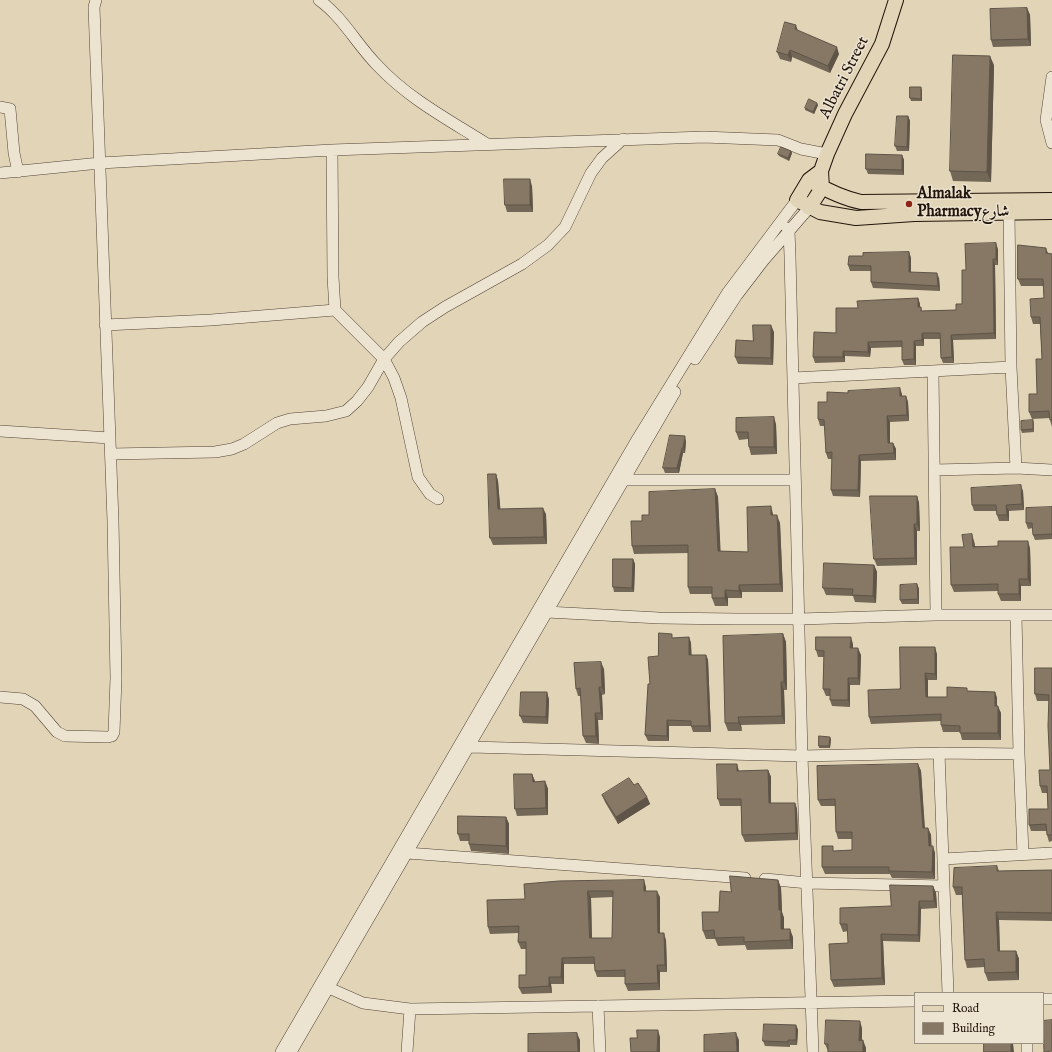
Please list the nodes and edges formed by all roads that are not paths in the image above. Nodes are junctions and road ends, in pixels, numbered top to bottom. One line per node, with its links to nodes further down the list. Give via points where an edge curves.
1 (96, 0): 11 (street, via 94,6)
2 (319, 0): 7 (street, via 331,9 377,66 409,95)
3 (896, 0): 10 (main road, Albatri Street, via 882,44)
4 (1052, 81): 8 (street, via 1046,120)
5 (0, 107): 13 (street, via 10,109)
6 (622, 139): 7 (street); 10 (street, via 778,140 801,149); 26 (street, via 591,173 565,227 548,245 522,264 422,322)
7 (487, 144): 9 (street)
8 (1052, 144)
9 (332, 150): 11 (street); 24 (street)
10 (827, 154): 12 (main road, Albatri Street)
11 (100, 163): 13 (street); 25 (street)
12 (821, 170): 15 (main road); 16 (main road)
13 (18, 172): 14 (street)
14 (0, 173)
15 (808, 180): 16 (main road); 17 (main road)
16 (822, 188): 18 (main road, via 847,200 861,202); 19 (main road)
17 (796, 200): 19 (main road); 22 (street)
18 (1052, 200)
19 (809, 208): 20 (main road, via 835,216 856,218); 23 (street)
20 (1009, 212): 21 (main road); 27 (street)
21 (1052, 212)
22 (781, 220): 23 (street); 55 (street, via 728,292 635,443)
23 (788, 231): 29 (street); 36 (street, via 737,295 688,370)
24 (335, 310): 25 (street); 26 (street)
25 (106, 325): 31 (street)
26 (384, 359): 32 (street, via 368,387 346,411 277,423 232,449 215,452); 38 (street, via 401,398 418,477 430,494)
27 (1011, 367): 28 (street); 33 (street)
28 (933, 372): 29 (street); 34 (street)
29 (793, 378): 37 (street)
30 (0, 431): 31 (street)
31 (110, 438): 32 (street)
32 (111, 454): 44 (street, via 116,678 114,732 112,736 65,736 57,732 35,706 23,699)
33 (1016, 468): 34 (street); 35 (street)
34 (935, 470): 40 (street)
35 (1052, 470)
36 (623, 480): 37 (street); 39 (street)
37 (795, 480): 43 (street)
38 (438, 499)
39 (547, 612): 43 (street, via 659,618); 45 (street)
40 (936, 615): 41 (street); 43 (street)
41 (1016, 615): 42 (street); 47 (street)
42 (1052, 615)
43 (799, 619): 48 (street)
44 (0, 697)
45 (470, 747): 48 (street); 49 (street)
46 (939, 753): 47 (street); 48 (street); 52 (street)
47 (1019, 754): 51 (street)
48 (802, 756): 53 (street)
49 (407, 853): 53 (street); 55 (street)
50 (1052, 853): 51 (street)
51 (1023, 854): 52 (street)
52 (943, 858): 54 (street)
53 (808, 883): 54 (street); 59 (street)
54 (944, 886): 57 (street)
55 (372, 903): 56 (street); 62 (street)
56 (328, 988): 61 (street, via 363,1003); 63 (street)
57 (948, 992)
58 (914, 1001): 59 (street)
59 (812, 1003): 60 (street); 66 (street)
60 (598, 1006): 61 (street); 65 (street)
61 (410, 1009): 64 (street)
62 (281, 1052)
63 (291, 1052)
64 (407, 1052)
65 (600, 1052)
66 (813, 1052)

